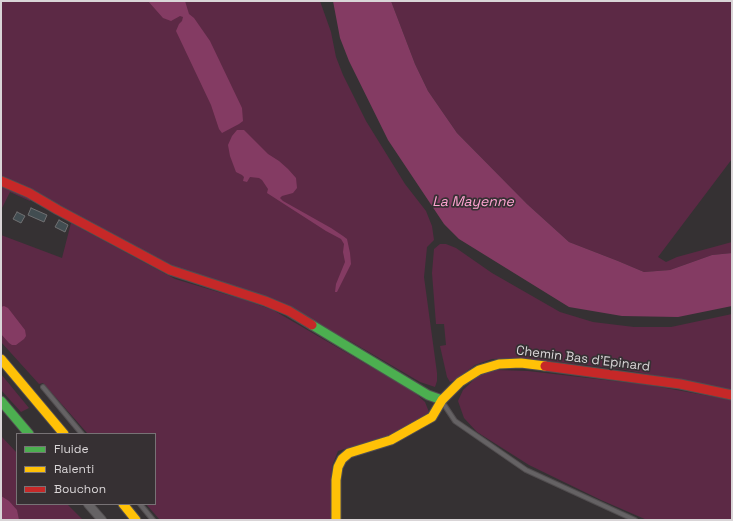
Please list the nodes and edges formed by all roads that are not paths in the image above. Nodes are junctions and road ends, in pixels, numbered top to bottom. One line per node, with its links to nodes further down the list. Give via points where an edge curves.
1 (1, 181): 5 (street, via 29,193 170,270 289,311 428,395)
2 (1, 359): 8 (street)
3 (43, 387): 9 (lane)
4 (732, 395): 5 (street, Chemin Bas d'Epinard, via 680,384 521,363 498,364 479,370 460,382)
5 (442, 400): 16 (street, Chemin Bas d'Epinard, via 432,417 412,429 391,440 349,453 342,459 336,480); 17 (lane, via 455,421 526,470)
6 (1, 401): 7 (street)
7 (28, 433)
8 (63, 433)
9 (81, 433)
10 (89, 505): 13 (street)
11 (124, 505): 14 (street)
12 (141, 505): 15 (lane)
13 (102, 520)
14 (136, 520)
15 (153, 520)
16 (336, 520)
17 (634, 520)

